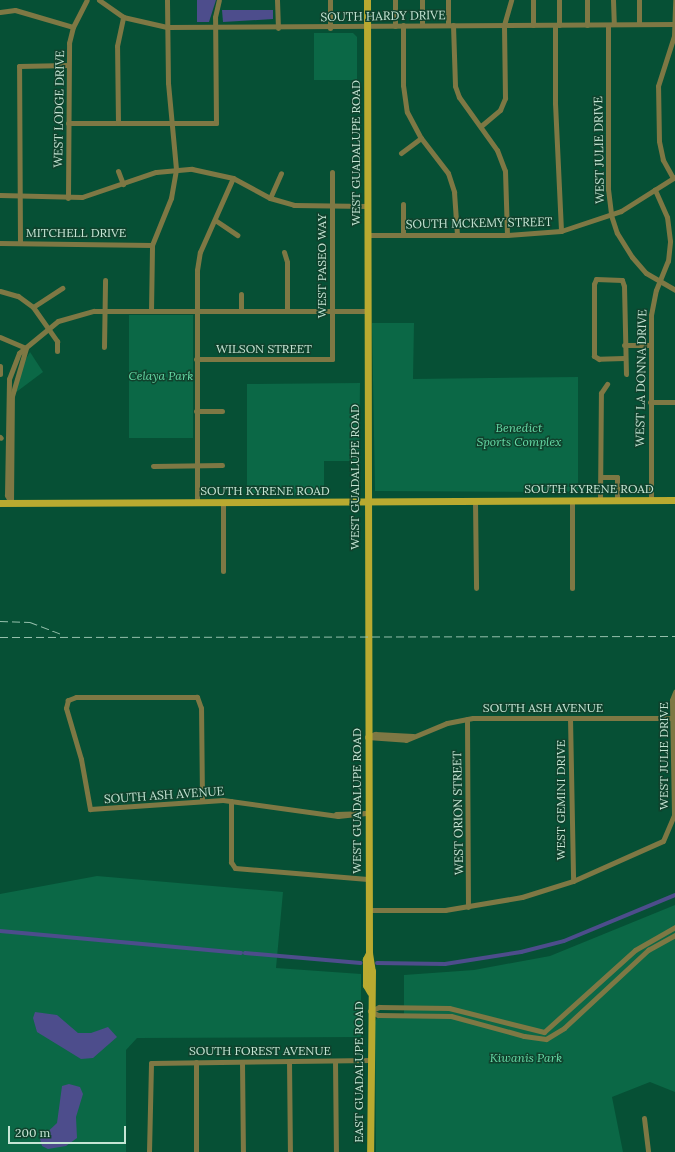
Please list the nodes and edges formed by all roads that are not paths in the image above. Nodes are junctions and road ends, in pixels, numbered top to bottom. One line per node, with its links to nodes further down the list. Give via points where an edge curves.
1 (87, 0): 31 (street, WEST LODGE DRIVE)
2 (99, 0): 19 (street, SOUTH HARDY DRIVE)
3 (167, 0): 32 (street)
4 (219, 0): 33 (street)
5 (277, 0): 34 (street)
6 (330, 0): 35 (street)
7 (367, 0): 36 (main road, WEST GUADALUPE ROAD)
8 (395, 0): 30 (street)
9 (422, 0): 23 (street)
10 (448, 0): 24 (street)
11 (511, 0): 25 (street)
12 (533, 0): 26 (street)
13 (559, 0): 27 (street)
14 (587, 0): 28 (street)
15 (613, 0): 29 (street, WEST JULIE DRIVE)
16 (639, 0): 20 (street)
17 (675, 0): 21 (street)
18 (0, 12): 31 (street, via 15,10)
19 (123, 17): 32 (street, SOUTH HARDY DRIVE); 40 (street, via 117,46)
20 (639, 24): 21 (street, SOUTH HARDY DRIVE); 29 (street, SOUTH HARDY DRIVE)
21 (675, 24): 48 (street, via 674,36 658,86 663,160)
22 (403, 25): 23 (street, SOUTH HARDY DRIVE); 30 (street, SOUTH HARDY DRIVE); 42 (street, via 404,100 412,124)
23 (422, 25): 24 (street, SOUTH HARDY DRIVE)
24 (450, 25): 25 (street, SOUTH HARDY DRIVE); 41 (street, via 454,86)
25 (504, 25): 26 (street, SOUTH HARDY DRIVE); 41 (street, via 505,98 500,110)
26 (533, 25): 27 (street, SOUTH HARDY DRIVE)
27 (557, 25): 28 (street, SOUTH HARDY DRIVE); 61 (street, via 555,103)
28 (587, 25): 29 (street, SOUTH HARDY DRIVE)
29 (611, 25): 59 (street, WEST JULIE DRIVE, via 608,189)
30 (395, 26): 36 (street, SOUTH HARDY DRIVE)
31 (73, 27): 37 (street, WEST LODGE DRIVE)
32 (167, 27): 33 (street, SOUTH HARDY DRIVE); 38 (street, via 168,83)
33 (215, 28): 34 (street, SOUTH HARDY DRIVE); 38 (street, via 216,123)
34 (278, 28): 35 (street, SOUTH HARDY DRIVE)
35 (330, 28): 36 (street, SOUTH HARDY DRIVE)
36 (367, 28): 58 (main road, WEST GUADALUPE ROAD)
37 (68, 65): 39 (street, WEST LODGE DRIVE); 53 (street, via 19,66)
38 (173, 122): 40 (street); 44 (street)
39 (68, 123): 40 (street); 54 (street, WEST LODGE DRIVE)
40 (118, 123)
41 (481, 126): 66 (street, via 497,150 505,172)
42 (421, 138): 43 (street); 65 (street, via 448,173 454,192)
43 (401, 153)
44 (176, 169): 49 (street, via 210,171); 50 (street, via 156,172); 69 (street, via 171,198)
45 (118, 171): 50 (street)
46 (332, 172): 57 (street, WEST PASEO WAY)
47 (281, 173): 55 (street)
48 (674, 177): 51 (street, SOUTH MCKEMY STREET)
49 (233, 178): 55 (street); 60 (street)
50 (122, 184): 54 (street, via 97,193)
51 (655, 190): 59 (street, SOUTH MCKEMY STREET); 72 (street, WEST LA DONNA DRIVE, via 669,227 668,260)
52 (0, 195): 53 (street)
53 (19, 195): 54 (street); 68 (street)
54 (68, 198)
55 (270, 198): 57 (street, via 306,206)
56 (403, 204): 64 (street)
57 (332, 206): 58 (street); 80 (street, WEST PASEO WAY)
58 (367, 206): 63 (main road, WEST GUADALUPE ROAD)
59 (611, 215): 61 (street, SOUTH MCKEMY STREET); 72 (street, WEST JULIE DRIVE, via 625,249 646,273)
60 (215, 220): 62 (street); 83 (street, via 200,252)
61 (561, 231): 66 (street, SOUTH MCKEMY STREET)
62 (237, 235)
63 (367, 235): 64 (street, SOUTH MCKEMY STREET); 84 (main road, WEST GUADALUPE ROAD)
64 (403, 235): 65 (street, SOUTH MCKEMY STREET)
65 (457, 235): 66 (street, SOUTH MCKEMY STREET)
66 (507, 235)
67 (0, 243): 68 (street, MITCHELL DRIVE)
68 (20, 243): 69 (street, MITCHELL DRIVE)
69 (152, 245): 82 (street)
70 (284, 252): 79 (street, via 287,262)
71 (105, 280): 81 (street)
72 (659, 282): 74 (street, WEST JULIE DRIVE); 88 (street, WEST LA DONNA DRIVE, via 652,306)
73 (62, 288): 77 (street)
74 (675, 290)
75 (0, 291): 77 (street, via 18,296)
76 (241, 294): 78 (street)
77 (33, 307): 85 (street)
78 (240, 310): 79 (street); 83 (street)
79 (287, 310): 80 (street)
80 (332, 310): 84 (street); 94 (street, WEST PASEO WAY)
81 (104, 311): 82 (street); 85 (street, via 76,314); 89 (street)
82 (151, 311): 83 (street)
83 (197, 311): 93 (street)
84 (366, 311): 115 (main road, WEST GUADALUPE ROAD)
85 (47, 328): 90 (street); 91 (street, via 57,341)
86 (0, 337): 90 (street)
87 (624, 345): 88 (street); 92 (street); 92 (street, via 622,280 596,279 594,356 599,359)
88 (650, 345): 99 (street, WEST LA DONNA DRIVE)
89 (104, 347)
90 (26, 348): 116 (street, via 15,361 7,389 7,495)
91 (57, 351)
92 (624, 358): 97 (street)
93 (196, 359): 94 (street, WILSON STREET); 101 (street)
94 (332, 359)
95 (0, 366): 96 (street)
96 (0, 374)
97 (626, 374)
98 (607, 384): 106 (street, via 600,393)
99 (650, 402): 100 (street); 110 (street, WEST LA DONNA DRIVE)
100 (675, 402)
101 (196, 411): 102 (street); 103 (street)
102 (222, 411)
103 (196, 465): 104 (street); 105 (street); 113 (street)
104 (222, 465)
105 (153, 466)
106 (600, 477): 108 (street); 109 (street, via 617,477)
107 (572, 500): 108 (main road, SOUTH KYRENE ROAD); 112 (main road, SOUTH KYRENE ROAD); 120 (street)
108 (600, 500): 109 (main road, SOUTH KYRENE ROAD)
109 (617, 500): 110 (main road, SOUTH KYRENE ROAD)
110 (650, 500): 111 (main road, SOUTH KYRENE ROAD)
111 (675, 500)
112 (475, 501): 115 (main road, SOUTH KYRENE ROAD); 119 (street)
113 (197, 502): 114 (main road, SOUTH KYRENE ROAD); 116 (main road, SOUTH KYRENE ROAD)
114 (223, 502): 115 (main road, SOUTH KYRENE ROAD); 118 (street)
115 (366, 502): 125 (main road, WEST GUADALUPE ROAD)
116 (11, 503): 117 (main road, SOUTH KYRENE ROAD)
117 (0, 504)
118 (223, 571)
119 (476, 588)
120 (572, 588)
121 (675, 692): 123 (street, WEST JULIE DRIVE)
122 (570, 718): 123 (street, SOUTH ASH AVENUE); 124 (street, SOUTH ASH AVENUE); 130 (street, WEST GEMINI DRIVE)
123 (674, 718): 130 (street, WEST JULIE DRIVE, via 674,815 663,841)
124 (467, 719): 125 (street, SOUTH ASH AVENUE, via 406,740 375,740); 131 (street, WEST ORION STREET)
125 (367, 737): 128 (main road, WEST GUADALUPE ROAD)
126 (202, 800): 126 (street, SOUTH ASH AVENUE, via 200,699 76,697 68,700 66,707 81,759 90,809); 127 (street, SOUTH ASH AVENUE)
127 (231, 801): 128 (street, SOUTH ASH AVENUE, via 353,816); 129 (street, via 232,866 337,879)
128 (368, 813): 129 (main road, WEST GUADALUPE ROAD)
129 (368, 879): 132 (main road, WEST GUADALUPE ROAD)
130 (573, 881): 131 (street, via 522,897)
131 (468, 907): 132 (street, via 422,911)
132 (369, 910): 135 (main road, WEST GUADALUPE ROAD)
133 (675, 927): 136 (street, via 645,943)
134 (675, 935): 137 (street, via 648,950)
135 (369, 957): 140 (main road, EAST GUADALUPE ROAD, via 366,985 370,992)
136 (608, 975): 137 (street); 143 (street, via 548,1031 535,1032)
137 (613, 982): 144 (street, via 551,1037 535,1039)
138 (399, 1007): 139 (street); 140 (street, via 379,1007); 141 (street)
139 (440, 1007): 142 (street); 143 (street)
140 (370, 1012): 141 (street, via 378,1015); 145 (main road, EAST GUADALUPE ROAD)
141 (399, 1015): 142 (street)
142 (440, 1015): 144 (street)
143 (514, 1026): 144 (street)
144 (512, 1033)
145 (370, 1060): 147 (street, SOUTH FOREST AVENUE); 156 (main road, EAST GUADALUPE ROAD)
146 (289, 1061): 147 (street, SOUTH FOREST AVENUE); 149 (street, SOUTH FOREST AVENUE); 154 (street)
147 (335, 1061): 155 (street)
148 (196, 1062): 149 (street, SOUTH FOREST AVENUE); 151 (street, SOUTH FOREST AVENUE, via 151,1063); 152 (street)
149 (242, 1062): 153 (street)
150 (644, 1118): 157 (street)
151 (149, 1152)
152 (196, 1152)
153 (243, 1152)
154 (290, 1152)
155 (336, 1152)
156 (370, 1152)
157 (648, 1152)

